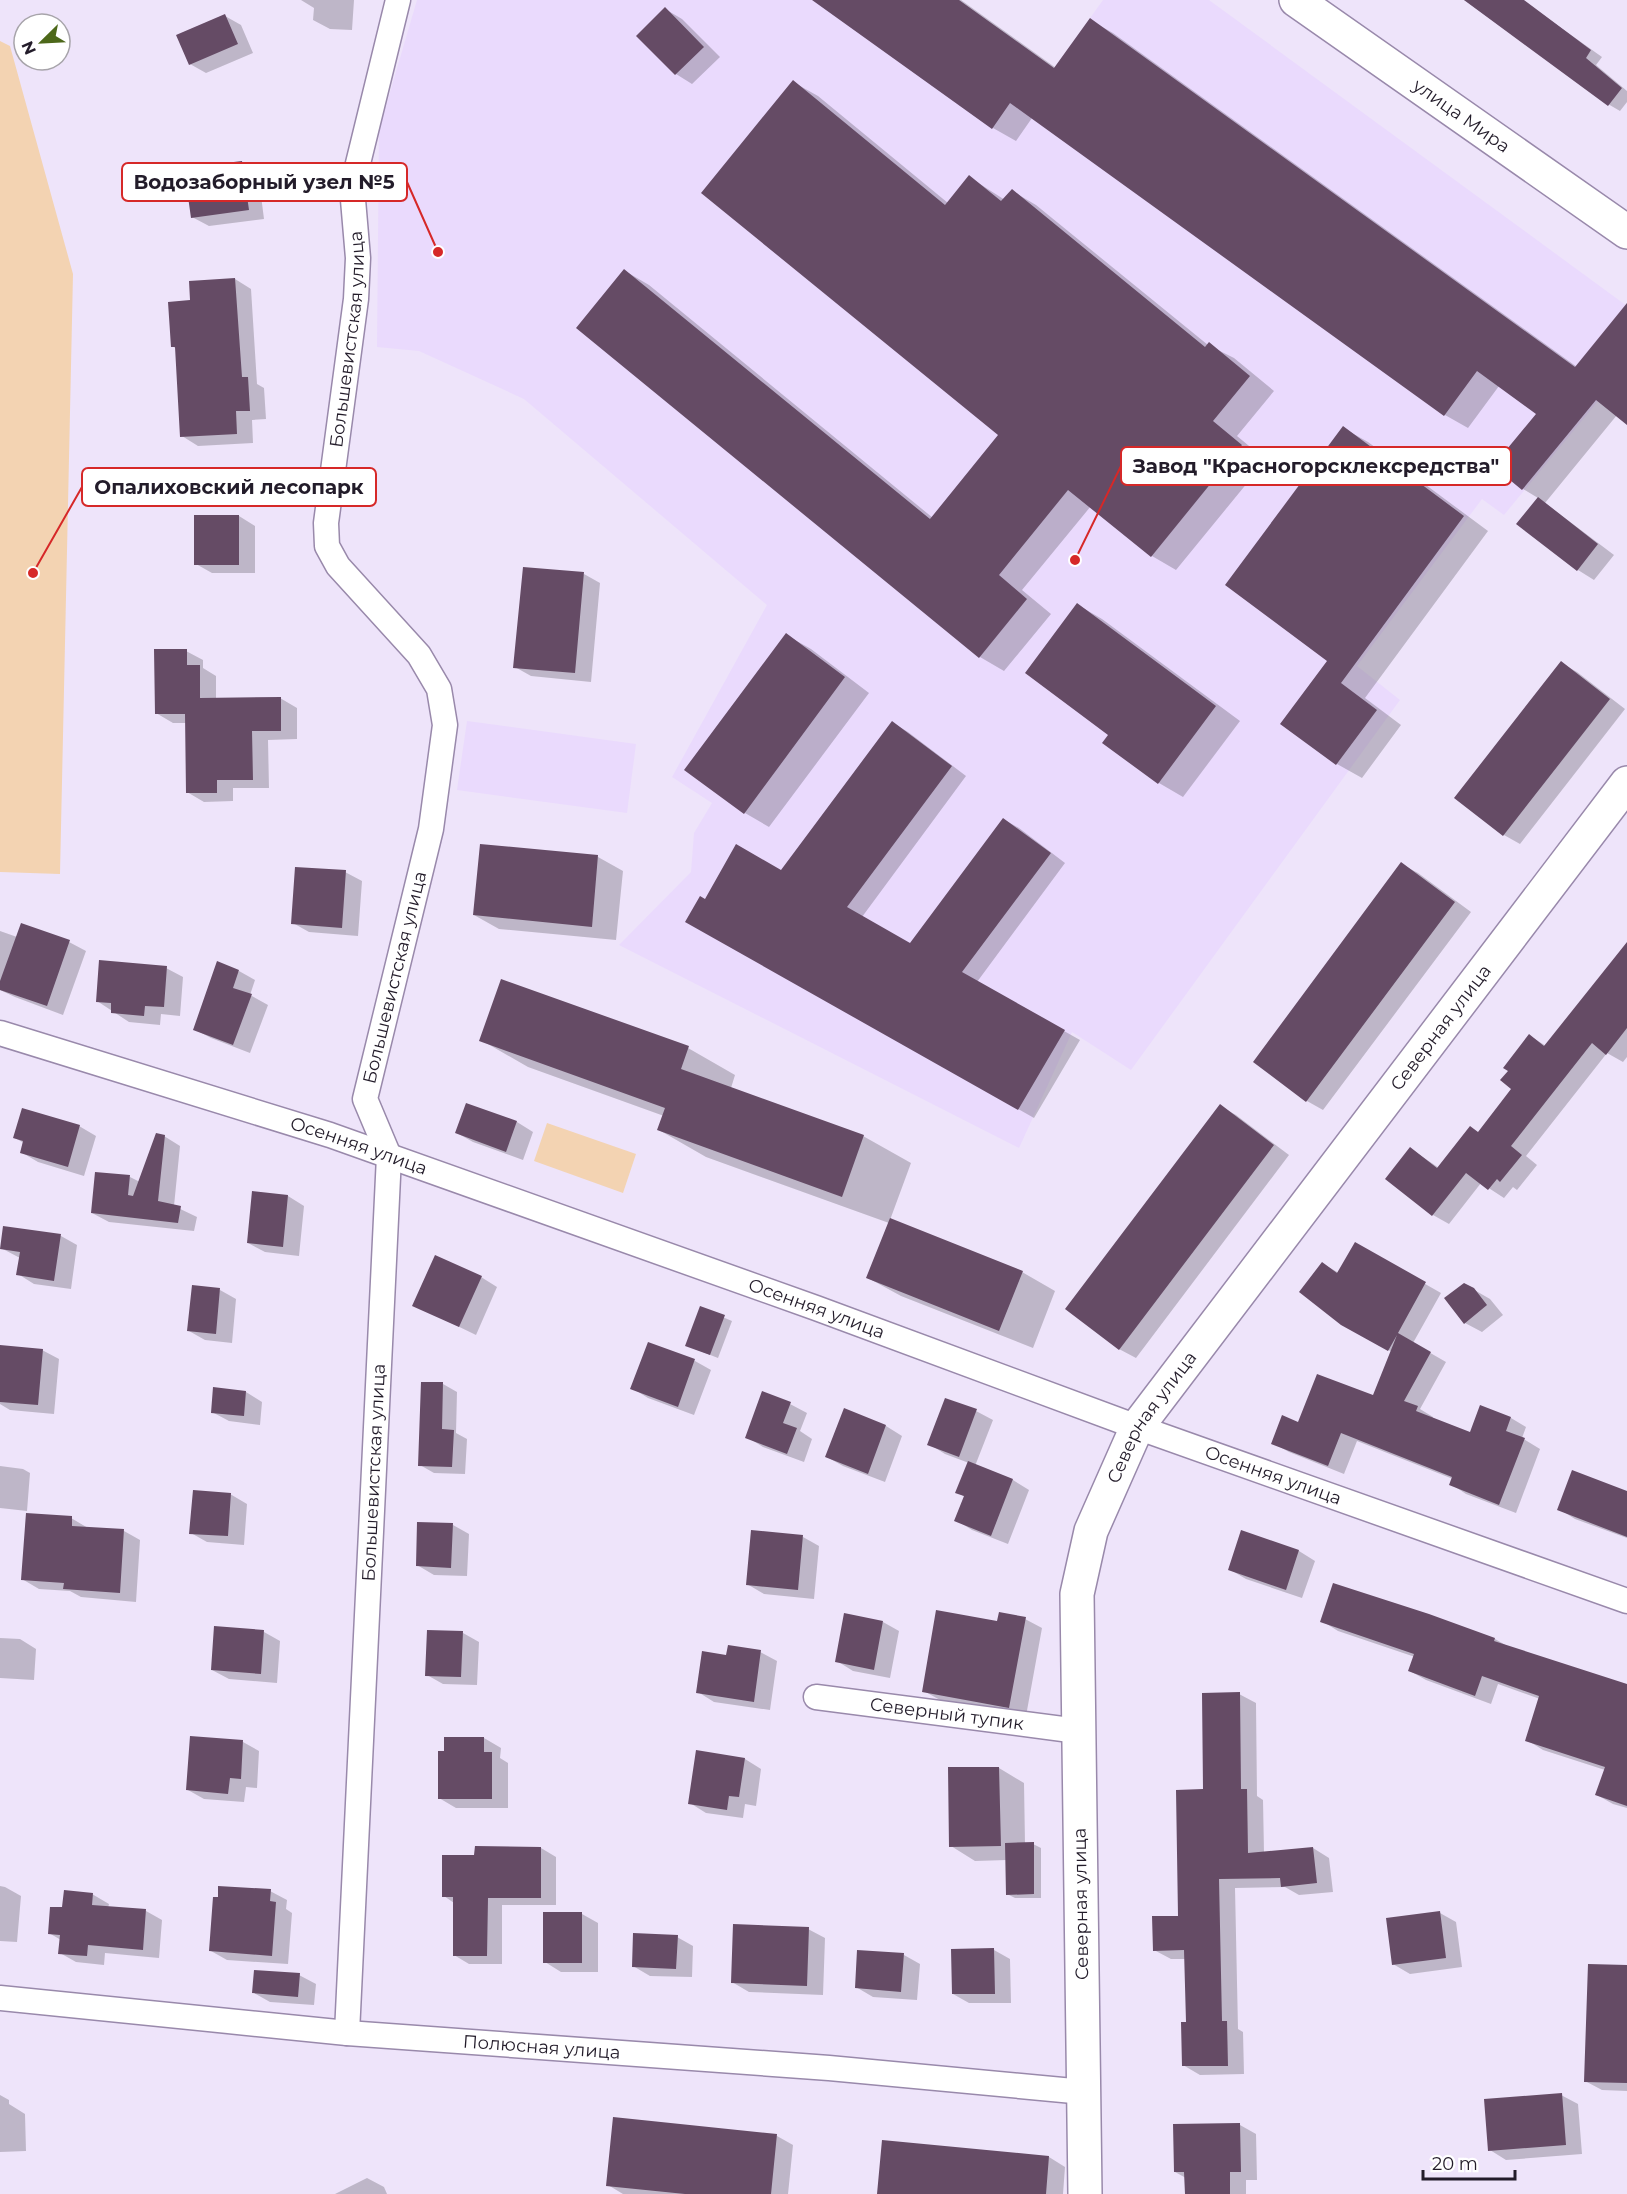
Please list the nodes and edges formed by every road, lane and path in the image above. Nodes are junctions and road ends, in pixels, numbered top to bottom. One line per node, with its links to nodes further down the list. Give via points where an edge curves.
1 (398, 0): 6 (street, Большевистская улица, via 352,188 358,258 356,299 326,523 327,546 338,566 419,655 439,688 445,725 431,830 365,1099)
2 (1296, 0): 3 (street, улица Мира)
3 (1627, 232)
4 (1627, 783): 7 (street, Северная улица)
5 (0, 1033): 6 (street, Осенняя улица)
6 (389, 1156): 7 (street, Осенняя улица); 12 (street, Большевистская улица)
7 (1137, 1427): 8 (street, Осенняя улица); 10 (street, Северная улица, via 1091,1531 1077,1594)
8 (1627, 1601)
9 (816, 1697): 10 (street, Северный тупик)
10 (1078, 1731): 13 (street, Северная улица)
11 (0, 1998): 12 (street, Полюсная улица)
12 (347, 2033): 13 (street, Полюсная улица, via 829,2068)
13 (1084, 2092): 14 (street, Северная улица)
14 (1085, 2194)

